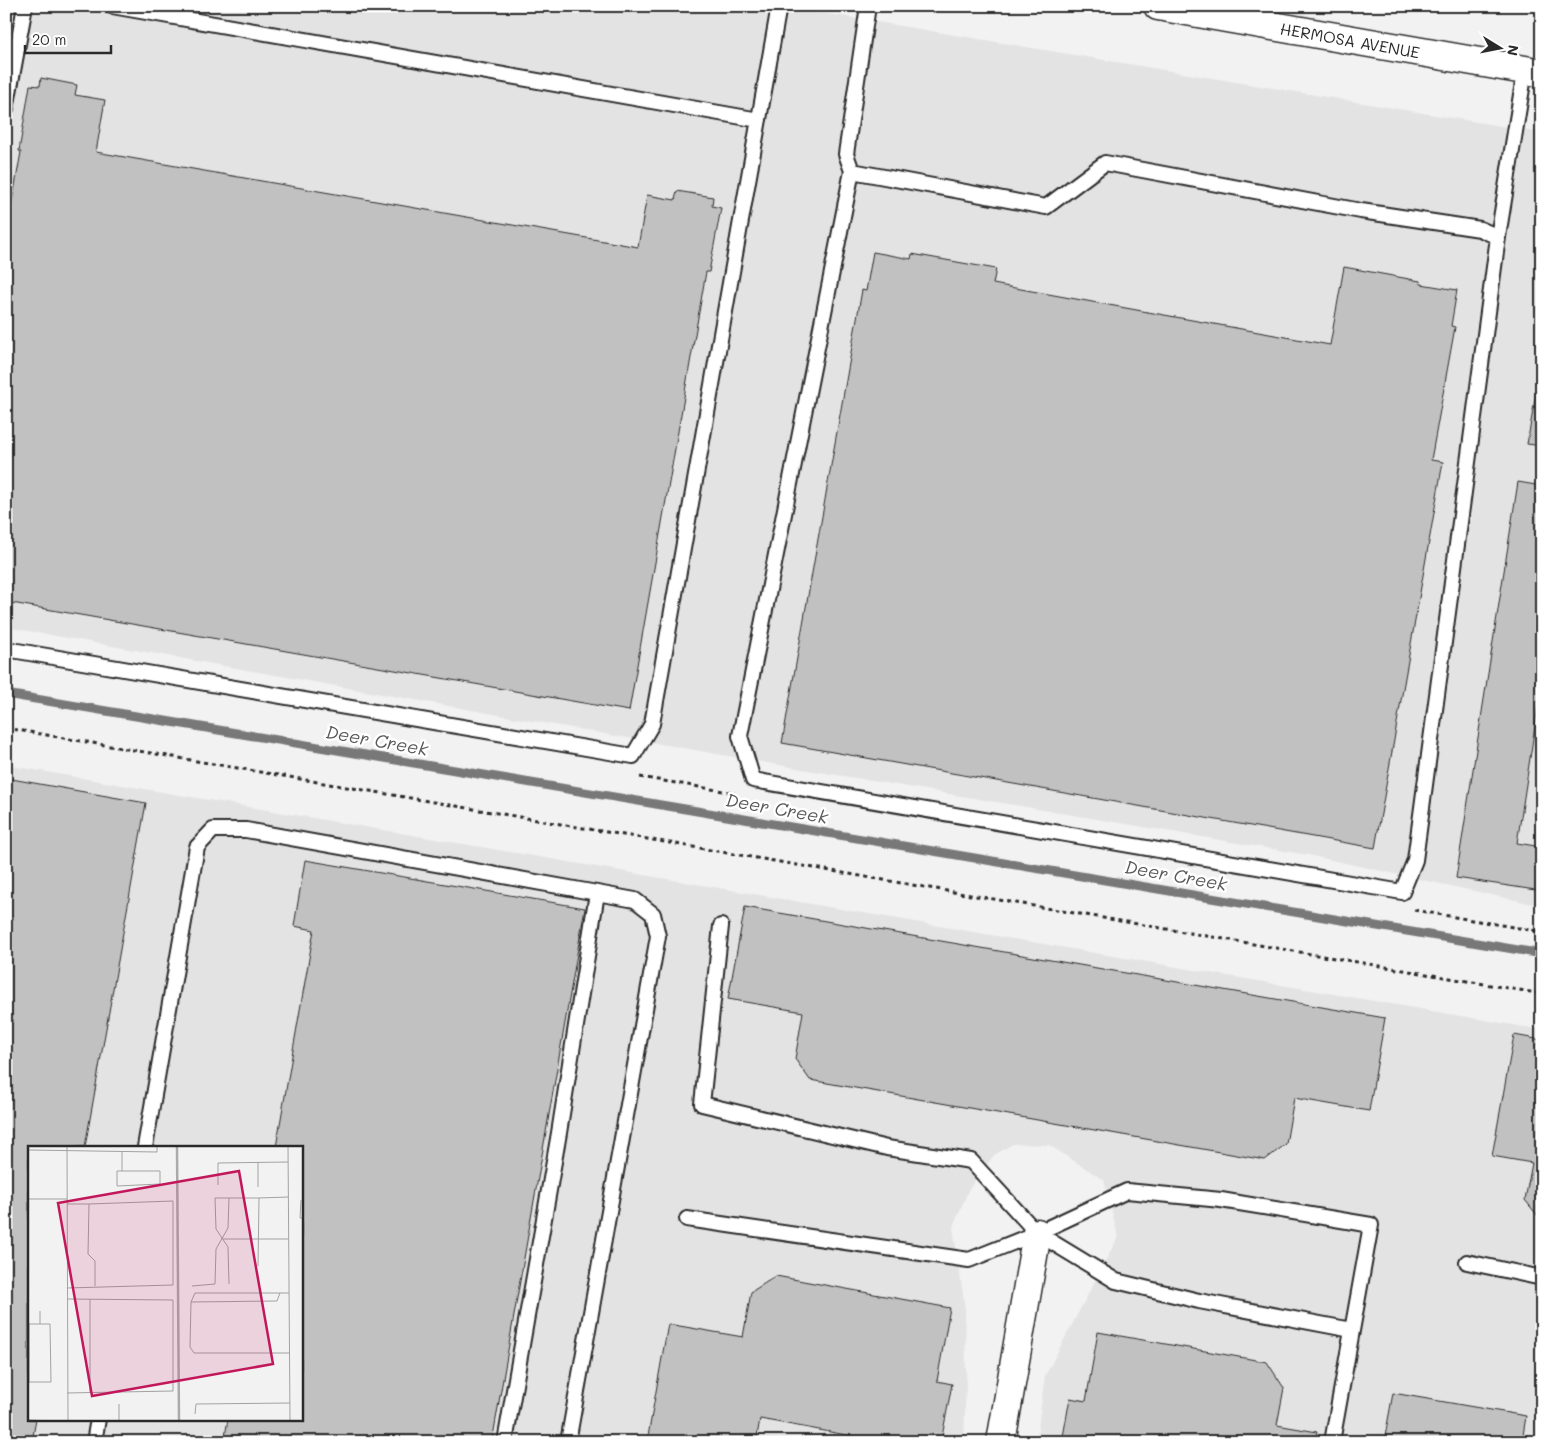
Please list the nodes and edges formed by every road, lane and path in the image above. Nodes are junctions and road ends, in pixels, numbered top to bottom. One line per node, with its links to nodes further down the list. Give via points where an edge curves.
1 (25, 6): 7 (lane)
2 (112, 6): 8 (lane)
3 (779, 6): 8 (lane)
4 (868, 6): 9 (lane, via 846,154)
5 (1158, 6): 6 (street, HERMOSA AVENUE)
6 (1533, 72): 10 (lane)
7 (6, 109)
8 (758, 120): 11 (lane, via 652,724 633,756)
9 (852, 171): 10 (lane, via 1046,207 1105,163 1361,212 1480,229); 10 (lane, via 740,736 753,780 1402,892 1415,860)
10 (1498, 237)
11 (6, 650)
12 (6, 728): 15 (path)
13 (597, 893): 16 (lane, via 246,830 213,830 197,847); 24 (lane, via 559,1133); 25 (lane, via 635,900 653,914 658,936)
14 (721, 926): 18 (lane, via 702,1104 887,1148 971,1161)
15 (1542, 994)
16 (145, 1146)
17 (687, 1219): 18 (lane, via 969,1260)
18 (1037, 1233): 21 (lane, via 1116,1282); 21 (lane, via 1127,1191 1221,1200 1371,1225); 26 (street)
19 (1467, 1262): 20 (lane)
20 (1542, 1278)
21 (1352, 1330): 27 (lane)
22 (98, 1420): 23 (lane)
23 (94, 1442)
24 (504, 1442)
25 (568, 1442)
26 (1001, 1442)
27 (1332, 1442)

